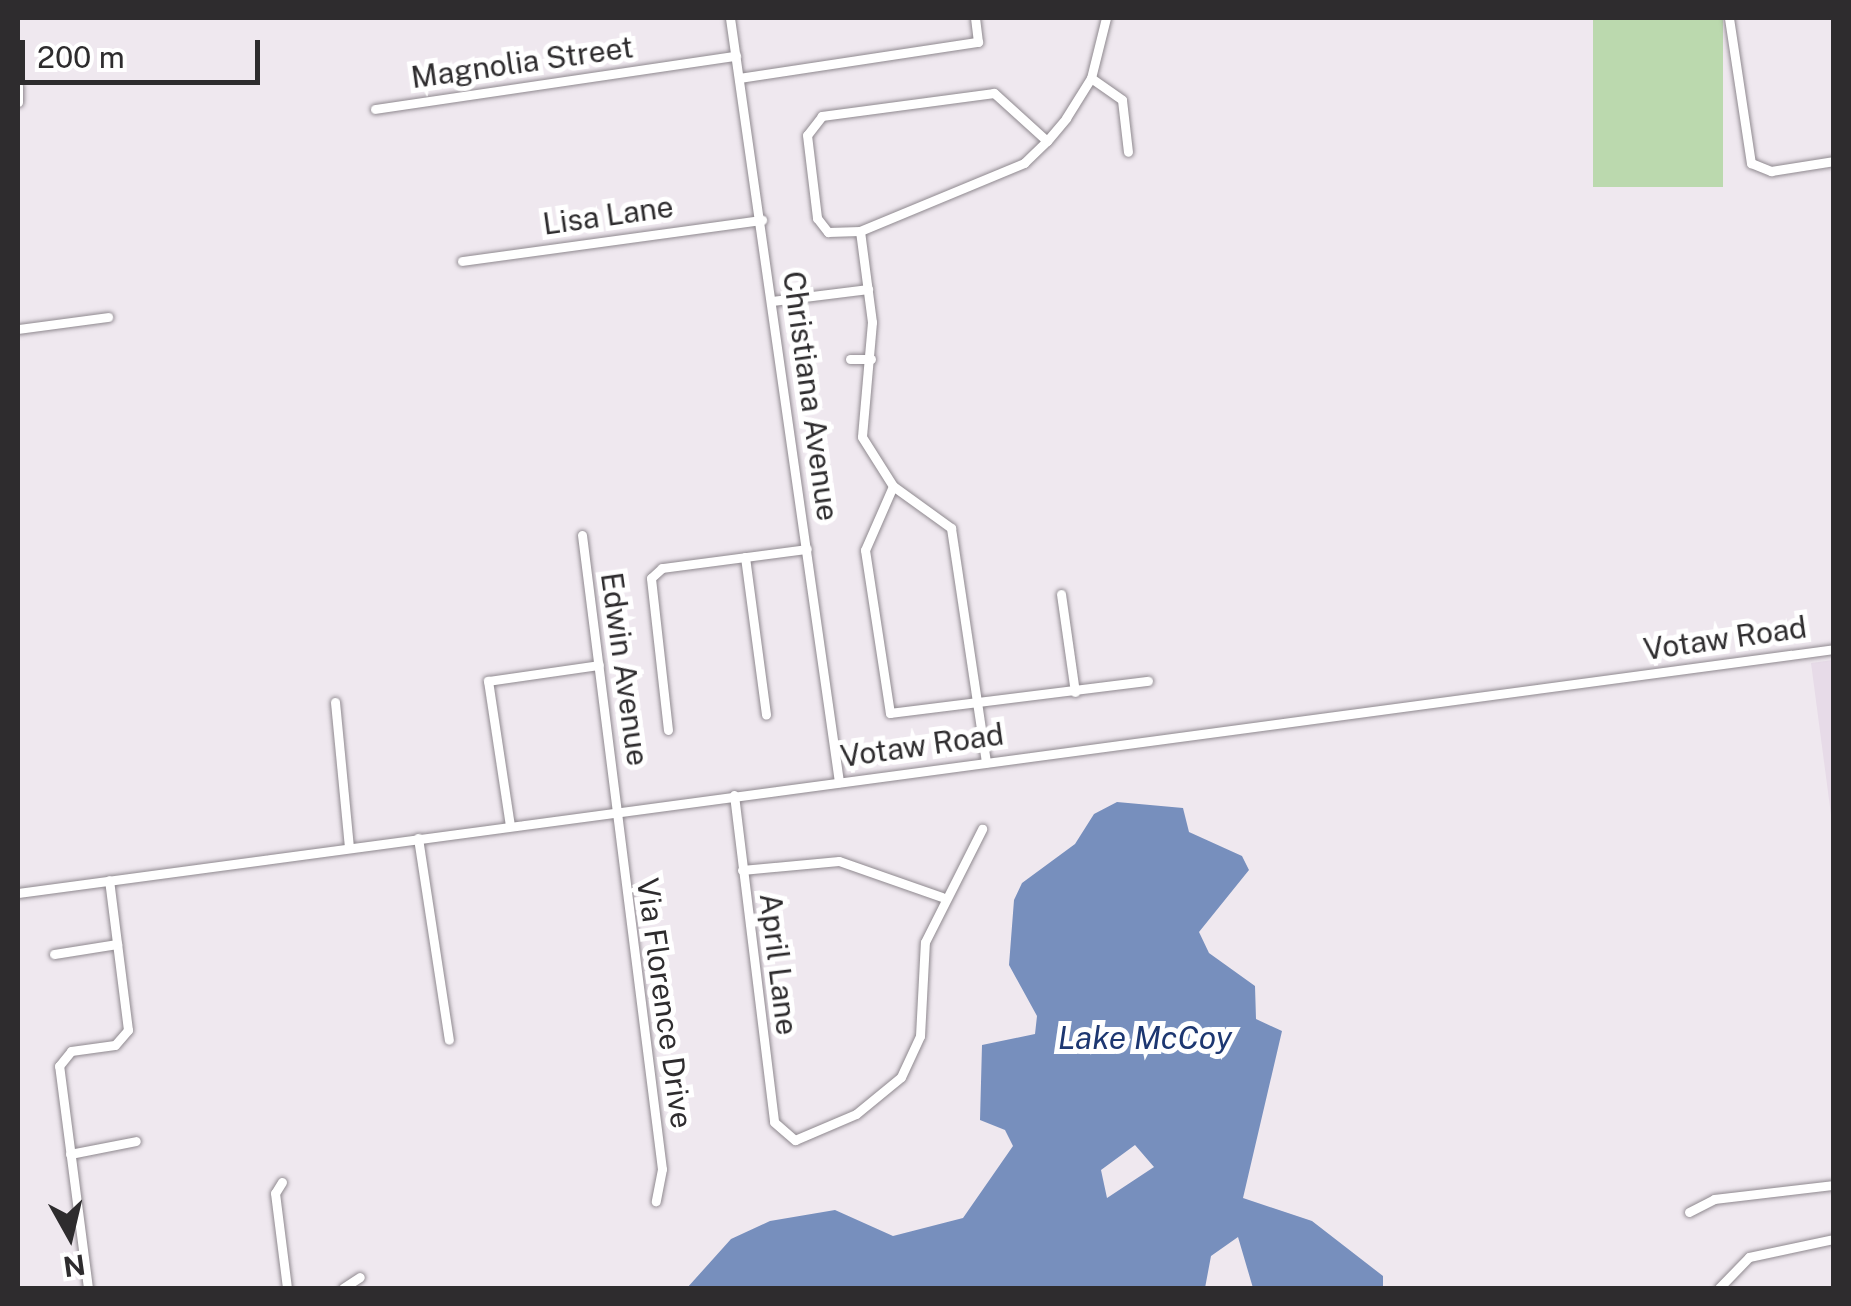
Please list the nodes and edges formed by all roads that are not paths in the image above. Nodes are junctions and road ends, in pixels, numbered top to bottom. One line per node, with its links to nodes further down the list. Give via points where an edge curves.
1 (730, 18): 5 (street, Christiana Avenue)
2 (975, 18): 6 (street, via 978,42)
3 (1106, 18): 7 (street)
4 (1729, 18): 13 (street, via 1756,168)
5 (736, 56): 6 (street, Christiana Avenue); 10 (street, Magnolia Street)
6 (739, 78): 14 (street, Christiana Avenue)
7 (1092, 78): 11 (street); 12 (street, via 1122,100)
8 (18, 86): 9 (street)
9 (18, 102)
10 (375, 109)
11 (1047, 141): 15 (street, via 1005,174); 15 (street, via 994,93 822,116 807,134 818,218 828,232)
12 (1128, 152)
13 (1834, 162)
14 (762, 220): 16 (street, Lisa Lane); 18 (street, Christiana Avenue)
15 (860, 231): 17 (street)
16 (462, 261)
17 (868, 289): 18 (street); 21 (street)
18 (772, 301): 25 (street, Christiana Avenue)
19 (108, 317): 20 (street)
20 (18, 329)
21 (871, 359): 22 (street); 23 (street, via 862,437)
22 (850, 360)
23 (892, 486): 33 (street, via 951,528); 33 (street, via 865,550 885,705 900,715)
24 (582, 535): 29 (street, Edwin Avenue)
25 (807, 549): 26 (street); 37 (street, Christiana Avenue)
26 (745, 557): 34 (street); 35 (street, via 651,578)
27 (1061, 594): 31 (street)
28 (1834, 648): 36 (street, Votaw Road)
29 (599, 665): 39 (street, Edwin Avenue); 40 (street, via 488,681)
30 (1148, 681): 31 (street)
31 (1075, 692): 33 (street)
32 (334, 702): 43 (street)
33 (978, 705): 36 (street)
34 (766, 716)
35 (668, 730)
36 (986, 762): 37 (street, Votaw Road)
37 (839, 782): 38 (street, Votaw Road)
38 (734, 796): 39 (street, Votaw Road); 44 (street, April Lane)
39 (618, 810): 40 (street, Votaw Road); 55 (street, Via Florence Drive, via 662,1169)
40 (510, 826): 42 (street, Votaw Road)
41 (982, 829): 47 (street)
42 (418, 838): 43 (street, Votaw Road); 50 (street)
43 (349, 847): 45 (street, Votaw Road)
44 (742, 870): 47 (street, via 839,861); 47 (street, April Lane, via 774,1122 784,1137 809,1138 838,1124 901,1077 920,1036 921,961)
45 (109, 880): 46 (street, Votaw Road); 48 (street)
46 (18, 893)
47 (942, 897)
48 (117, 944): 49 (street); 52 (street, via 124,1040 70,1051 59,1066)
49 (54, 954)
50 (449, 1040)
51 (136, 1141): 52 (street)
52 (70, 1154): 59 (street)
53 (282, 1182): 60 (street, via 274,1193)
54 (1834, 1185): 56 (street, via 1714,1200)
55 (656, 1202)
56 (1689, 1212)
57 (1834, 1239): 62 (street, via 1749,1257)
58 (360, 1278): 61 (street)
59 (88, 1288)
60 (287, 1288)
61 (343, 1288)
62 (1719, 1288)

